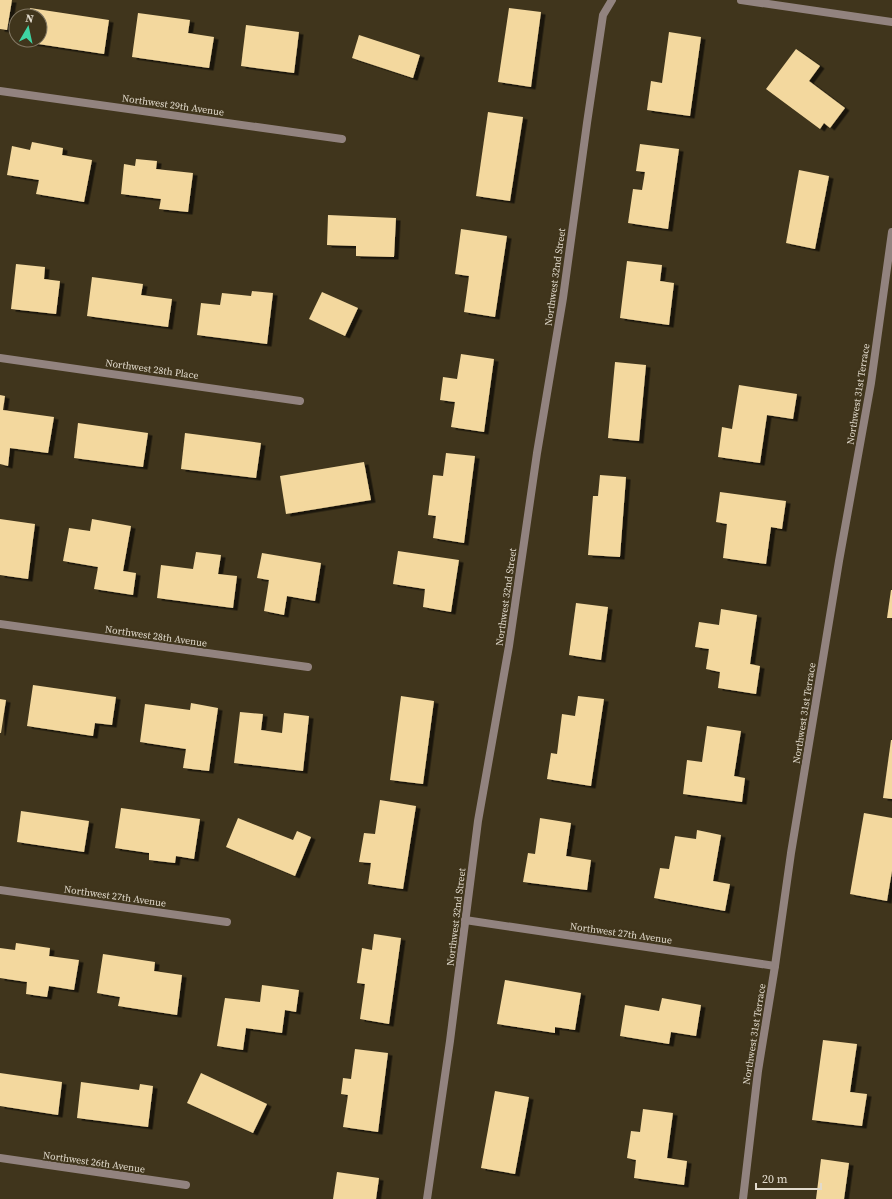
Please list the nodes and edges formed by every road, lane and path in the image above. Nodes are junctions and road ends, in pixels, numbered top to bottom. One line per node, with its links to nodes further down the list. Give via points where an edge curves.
1 (612, 0): 12 (street, Northwest 32nd Street, via 603,15 509,646 478,821)
2 (741, 0): 3 (street)
3 (892, 22)
4 (0, 91): 5 (street, Northwest 29th Avenue)
5 (342, 138)
6 (892, 232): 14 (street, Northwest 31st Terrace, via 871,383 813,715)
7 (0, 358): 8 (street, Northwest 28th Place)
8 (300, 401)
9 (0, 624): 10 (street, Northwest 28th Avenue)
10 (308, 667)
11 (0, 890): 13 (street, Northwest 27th Avenue)
12 (465, 920): 14 (street, Northwest 27th Avenue); 17 (street, Northwest 32nd Street)
13 (227, 922)
14 (775, 966): 18 (street, Northwest 31st Terrace, via 758,1071)
15 (0, 1158): 16 (street, Northwest 26th Avenue)
16 (186, 1185)
17 (427, 1199)
18 (743, 1199)

